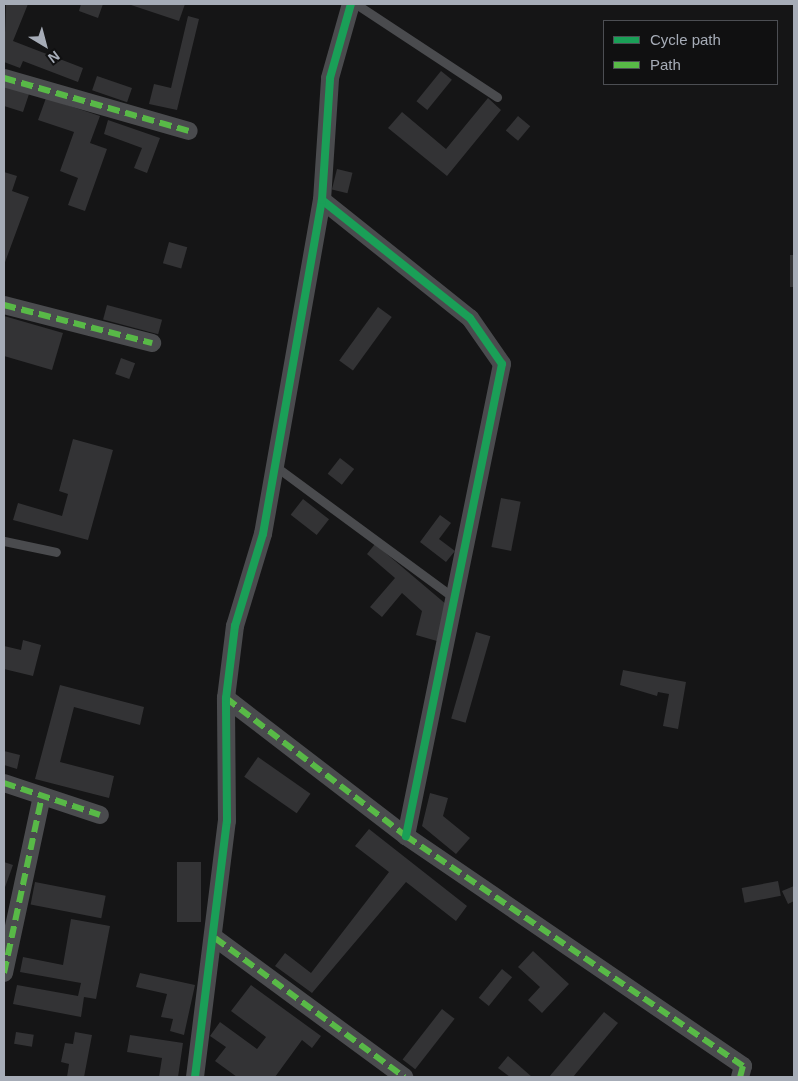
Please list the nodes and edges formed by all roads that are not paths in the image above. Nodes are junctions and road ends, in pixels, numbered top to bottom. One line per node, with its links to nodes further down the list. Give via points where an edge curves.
1 (351, 4): 6 (street, via 330,78)
2 (356, 4): 4 (lane)
3 (4, 78): 5 (street)
4 (498, 97)
5 (189, 131)
6 (322, 200): 9 (street); 12 (street, via 470,318 502,364)
7 (4, 305): 8 (street)
8 (152, 343)
9 (275, 466): 12 (lane); 13 (street, via 263,534 235,626)
10 (4, 540): 11 (lane)
11 (56, 552)
12 (454, 598): 17 (street)
13 (226, 698): 17 (street); 18 (street, via 227,822)
14 (4, 783): 15 (street)
15 (42, 796): 16 (street); 19 (street)
16 (100, 815)
17 (406, 836): 22 (street, via 743,1066)
18 (215, 938): 20 (street); 21 (street)
19 (4, 973)
20 (195, 1077)
21 (404, 1077)
22 (740, 1077)

